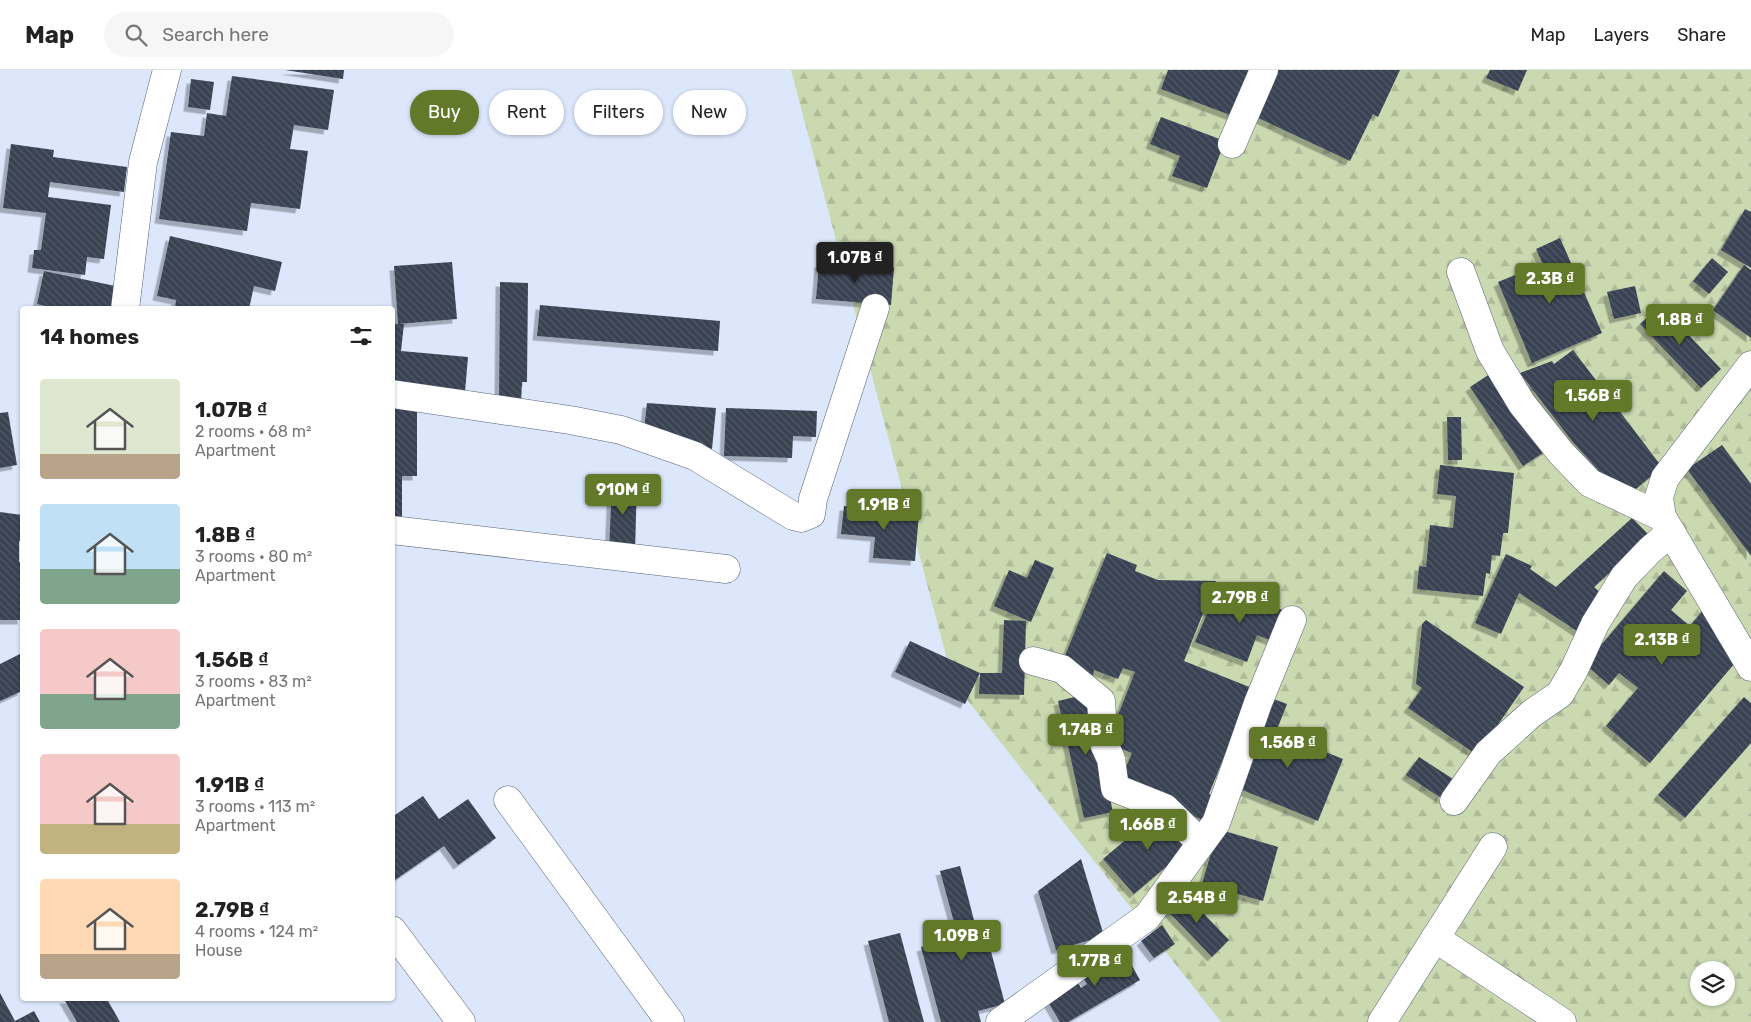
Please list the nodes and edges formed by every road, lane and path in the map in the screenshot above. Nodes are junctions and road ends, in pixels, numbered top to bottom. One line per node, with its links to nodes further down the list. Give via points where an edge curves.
1 (167, 70): 5 (street, via 143,162)
2 (1264, 70): 3 (street)
3 (1232, 144)
4 (1460, 272): 9 (street, via 1490,351 1522,404 1561,453 1590,483)
5 (125, 306)
6 (874, 308): 8 (street, via 810,514 801,518 695,456 620,430)
7 (1751, 364): 9 (street, via 1665,478 1660,498)
8 (395, 394)
9 (1667, 525): 14 (street); 16 (street, via 1650,550 1624,577 1560,694 1531,714 1488,753)
10 (395, 530): 11 (street)
11 (726, 569)
12 (1292, 620): 17 (street, via 1216,823)
13 (1033, 660): 17 (street, via 1062,669 1100,701 1104,744 1111,759 1114,788 1165,808)
14 (1751, 667)
15 (508, 800): 22 (street)
16 (1454, 801)
17 (1201, 842): 23 (street, via 1147,916)
18 (1493, 847): 20 (street)
19 (395, 934): 21 (street)
20 (1435, 938): 24 (street); 25 (street)
21 (461, 1022)
22 (670, 1022)
23 (1000, 1022)
24 (1382, 1022)
25 (1562, 1022)

